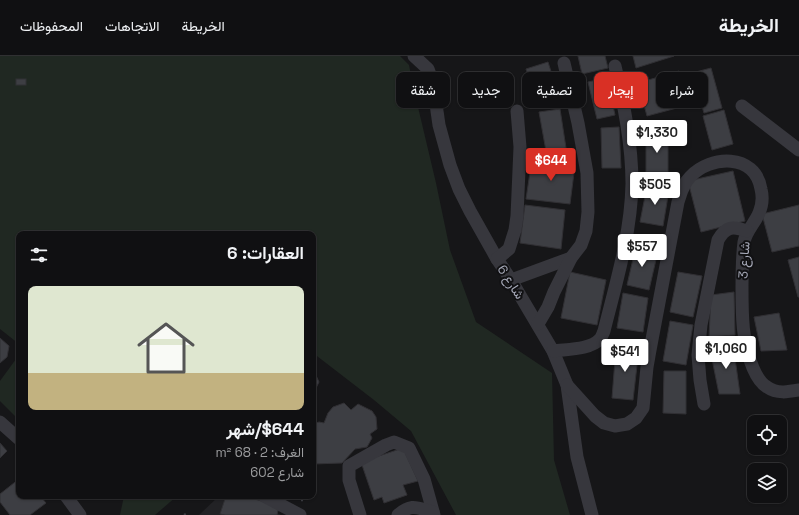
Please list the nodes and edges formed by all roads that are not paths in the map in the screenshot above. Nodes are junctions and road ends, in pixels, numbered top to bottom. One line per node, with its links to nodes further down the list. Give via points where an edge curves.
1 (414, 56): 9 (street, شارع 6, via 428,70 433,83 439,125 459,189)
2 (564, 63): 8 (street, via 587,173 586,231 581,246)
3 (615, 66): 12 (street, via 628,127 632,185 628,227 618,277 600,339 588,347)
4 (742, 106): 6 (street)
5 (517, 110): 9 (street, via 520,146 516,223 509,248)
6 (799, 150)
7 (747, 231): 13 (street, شارع 3, via 759,213 762,201 757,177 749,167 724,160 699,169 682,189 678,202 647,367 642,408 636,418 626,424 615,426 604,423); 14 (street, شارع 3, via 742,273 742,315 750,360 760,382 767,388 785,392); 15 (street, via 729,228 718,240 701,325 698,355)
8 (571, 258): 10 (street); 11 (street)
9 (497, 259): 10 (street, شارع 6)
10 (511, 280): 11 (street, شارع 6)
11 (538, 324): 12 (street, شارع 6)
12 (554, 351): 13 (street, شارع 6)
13 (567, 385): 25 (street, شارع 6, via 577,458)
14 (799, 390)
15 (704, 404)
16 (0, 422): 17 (street)
17 (16, 436)
18 (68, 499): 21 (street)
19 (270, 499): 22 (street)
20 (433, 514): 23 (street, via 424,479 409,448 394,442 349,466 349,480); 24 (street, via 414,507 405,509)
21 (80, 515)
22 (300, 515)
23 (360, 515)
24 (398, 515)
25 (592, 515)

